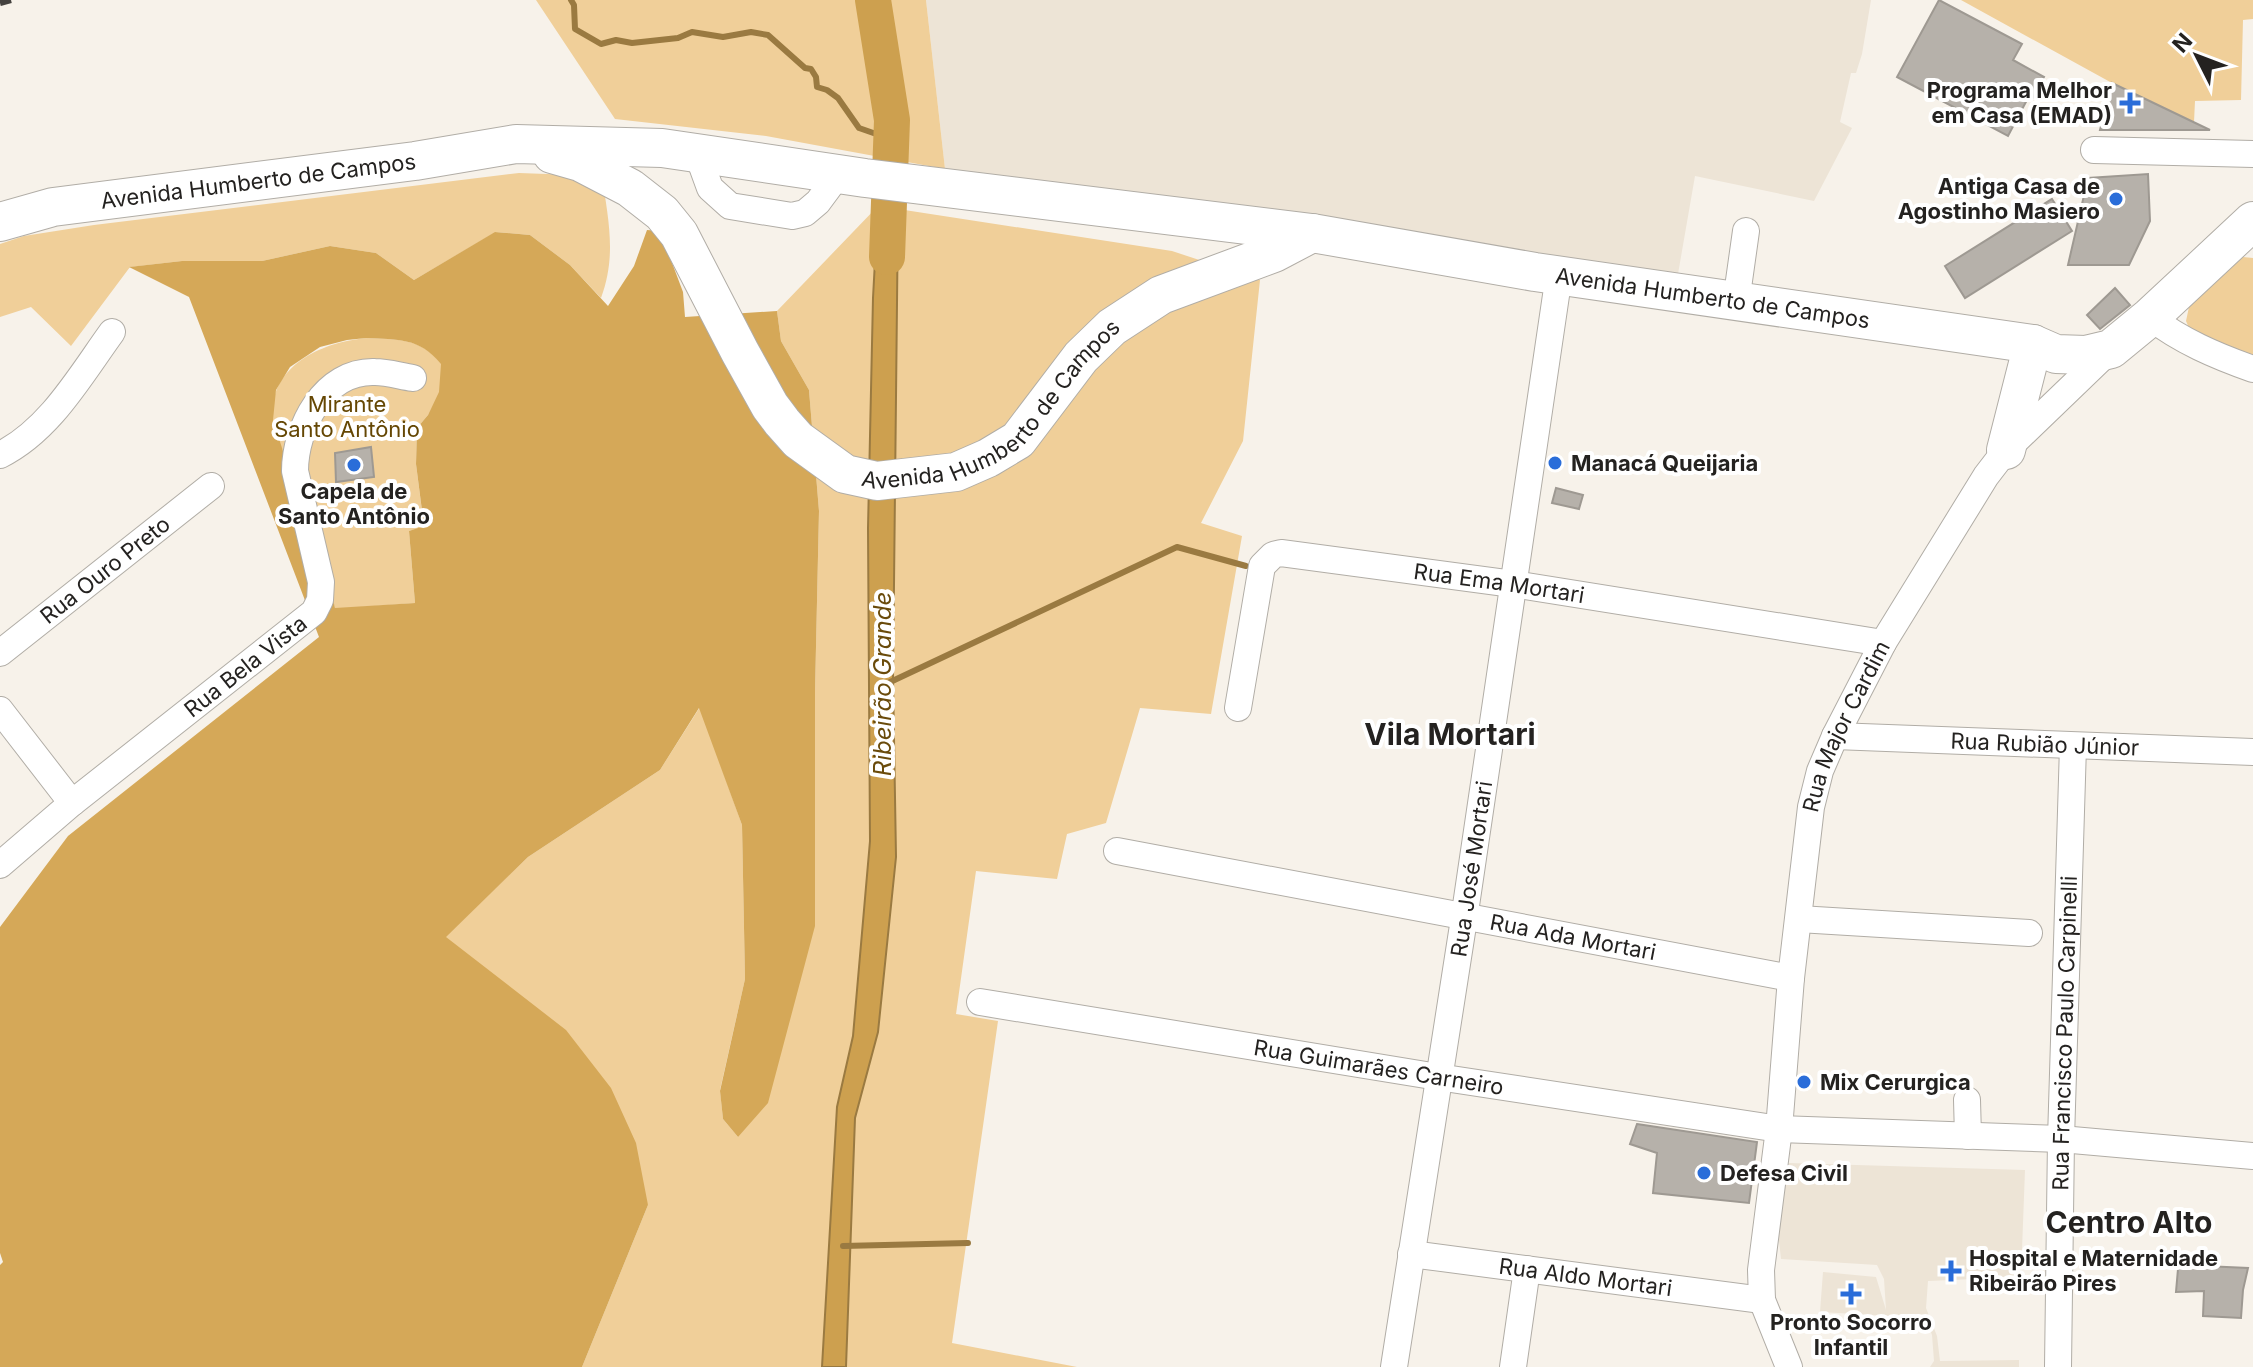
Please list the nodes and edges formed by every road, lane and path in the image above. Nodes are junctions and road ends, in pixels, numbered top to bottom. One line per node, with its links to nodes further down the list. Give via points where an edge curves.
1 (516, 144): 3 (highway, Avenida Humberto de Campos, via 662,148); 5 (highway, Avenida Humberto de Campos, via 580,162 630,188); 7 (highway, Avenida Humberto de Campos, via 53,207)
2 (2094, 150): 4 (street)
3 (695, 154): 5 (highway, via 668,191); 9 (highway, Avenida Humberto de Campos)
4 (2253, 154)
5 (662, 213): 9 (highway, Avenida Humberto de Campos, via 679,234 770,406 798,440 845,474 877,481 956,472 988,458 1018,440 1081,357 1112,327 1161,295 1274,253)
6 (2253, 221): 12 (highway, Rua Major Cardim)
7 (0, 222)
8 (1746, 231): 11 (street)
9 (1312, 233): 10 (highway, Avenida Humberto de Campos)
10 (1559, 275): 11 (highway, Avenida Humberto de Campos); 21 (street, Rua José Mortari)
11 (1736, 302): 14 (highway, Avenida Humberto de Campos)
12 (2150, 317): 15 (highway, Rua Major Cardim); 16 (street, via 2214,356)
13 (112, 332): 19 (street, via 55,411)
14 (2033, 344): 15 (highway, Avenida Humberto de Campos, via 2056,354); 18 (highway)
15 (2111, 349): 18 (street, Rua Major Cardim)
16 (2253, 369)
17 (413, 378): 29 (street, Rua Bela Vista, via 373,371 351,376 311,409 300,432 295,471 321,582 314,612)
18 (2006, 450): 22 (street, Rua Major Cardim)
19 (0, 455)
20 (211, 486): 23 (street, Rua Ouro Preto)
21 (1513, 584): 22 (street, Rua Ema Mortari); 24 (street, Rua Ema Mortari, via 1273,555 1262,566); 32 (street, Rua José Mortari)
22 (1883, 643): 26 (street, Rua Major Cardim)
23 (0, 653)
24 (1238, 708)
25 (0, 710): 29 (street)
26 (1835, 736): 27 (street, Rua Rubião Júnior); 33 (street, Rua Major Cardim, via 1815,788)
27 (2073, 746): 28 (street, Rua Rubião Júnior); 41 (street, Rua Francisco Paulo Carpinelli)
28 (2253, 752)
29 (72, 803): 31 (street, Rua Bela Vista)
30 (1117, 851): 32 (street, Rua Ada Mortari)
31 (0, 865)
32 (1464, 919): 35 (street, Rua Ada Mortari); 37 (street, Rua José Mortari)
33 (1799, 919): 34 (street); 35 (street, Rua Major Cardim)
34 (2029, 933)
35 (1791, 978): 39 (street, Rua Major Cardim)
36 (980, 1002): 37 (street, Rua Guimarães Carneiro)
37 (1438, 1077): 39 (street, Rua Guimarães Carneiro); 43 (street, Rua José Mortari)
38 (1967, 1100): 40 (street)
39 (1779, 1129): 40 (street, Rua Guimarães Carneiro); 45 (street, Rua Major Cardim)
40 (1968, 1136): 41 (street, Rua Guimarães Carneiro)
41 (2061, 1139): 42 (street, Rua Guimarães Carneiro); 49 (street, Rua Francisco Paulo Carpinelli)
42 (2253, 1156)
43 (1411, 1254): 44 (street, Rua Aldo Mortari); 46 (street, Rua José Mortari)
44 (1527, 1269): 45 (street, Rua Aldo Mortari); 47 (street)
45 (1762, 1300): 48 (street, Rua Major Cardim)
46 (1394, 1367)
47 (1513, 1367)
48 (1789, 1367)
49 (2058, 1367)

